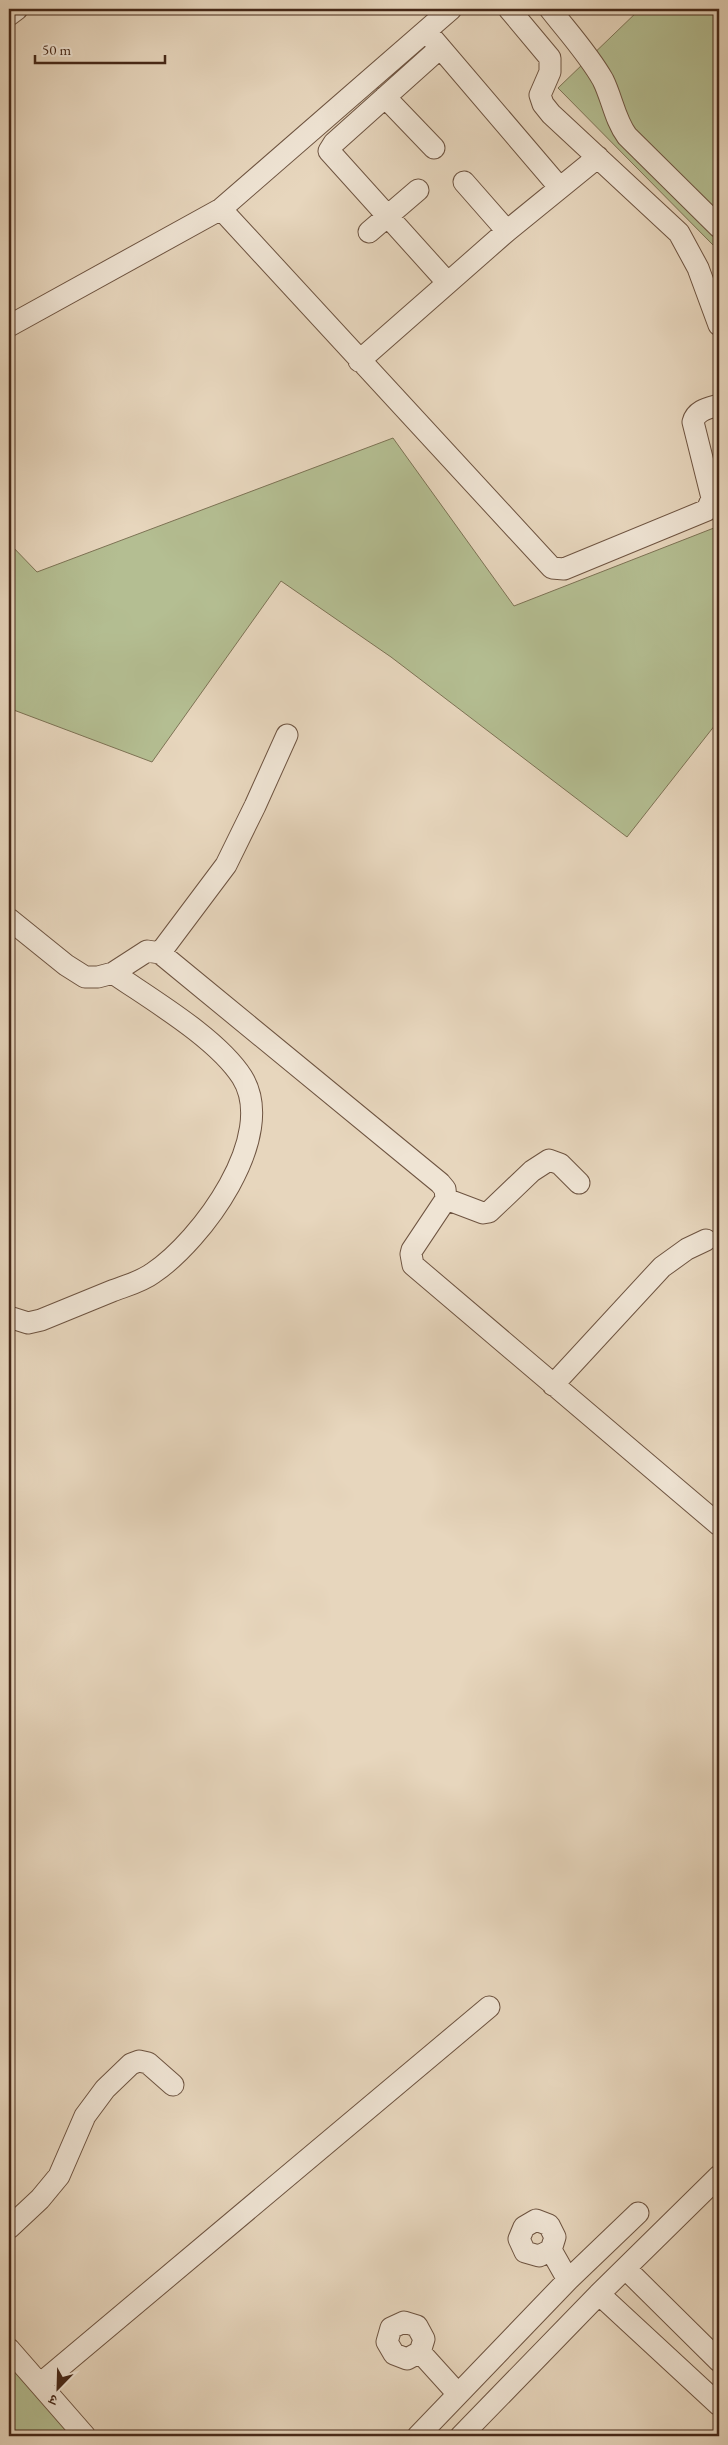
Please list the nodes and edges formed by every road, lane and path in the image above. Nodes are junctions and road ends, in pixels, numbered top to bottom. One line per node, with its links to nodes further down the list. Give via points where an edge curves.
1 (17, 9): 5 (street)
2 (451, 9): 6 (street)
3 (509, 9): 10 (street, via 550,58 550,72 540,95 543,104)
4 (550, 9): 16 (street, via 600,76 619,125 627,136)
5 (9, 15)
6 (426, 32): 7 (street); 14 (street)
7 (440, 48): 8 (street); 12 (street)
8 (385, 97): 9 (street); 15 (street, via 329,151)
9 (434, 148)
10 (598, 157): 12 (street); 20 (street, via 679,233 698,268)
11 (464, 182): 17 (street)
12 (560, 188): 17 (street)
13 (418, 190): 15 (street)
14 (221, 209): 21 (street); 22 (street)
15 (387, 215): 18 (street); 19 (street)
16 (719, 227)
17 (507, 230): 19 (street)
18 (369, 232)
19 (448, 282): 22 (street)
20 (719, 325)
21 (9, 326)
22 (359, 361): 23 (street, via 546,564 556,569 564,569 707,510 712,498 693,422 697,414)
23 (719, 404)
24 (287, 735): 26 (street, via 226,865)
25 (9, 919): 27 (street, via 78,973 92,978)
26 (160, 953): 27 (street, via 147,951); 29 (street, via 440,1183 445,1189)
27 (113, 973): 31 (street, via 216,1046 243,1078 252,1103 237,1174 209,1219 153,1274 41,1320 28,1323)
28 (579, 1183): 29 (street, via 560,1164 549,1160 532,1171 489,1212 483,1213)
29 (446, 1199): 32 (street, via 412,1250 413,1265)
30 (706, 1240): 32 (street, via 686,1249 662,1267)
31 (9, 1317)
32 (553, 1385): 33 (street)
33 (719, 1525)
34 (489, 2007): 46 (street)
35 (173, 2085): 38 (street, via 148,2063 130,2064 104,2089 85,2116 59,2176)
36 (719, 2176): 40 (street)
37 (638, 2213): 41 (street)
38 (9, 2228)
39 (551, 2250): 41 (street)
40 (626, 2269): 42 (street); 45 (street)
41 (568, 2280): 47 (street)
42 (599, 2294): 48 (street); 51 (street)
43 (9, 2349): 46 (street)
44 (420, 2352): 47 (street)
45 (719, 2361)
46 (40, 2384): 49 (street)
47 (458, 2394): 50 (street)
48 (719, 2405)
49 (85, 2436)
50 (418, 2436)
51 (461, 2436)

